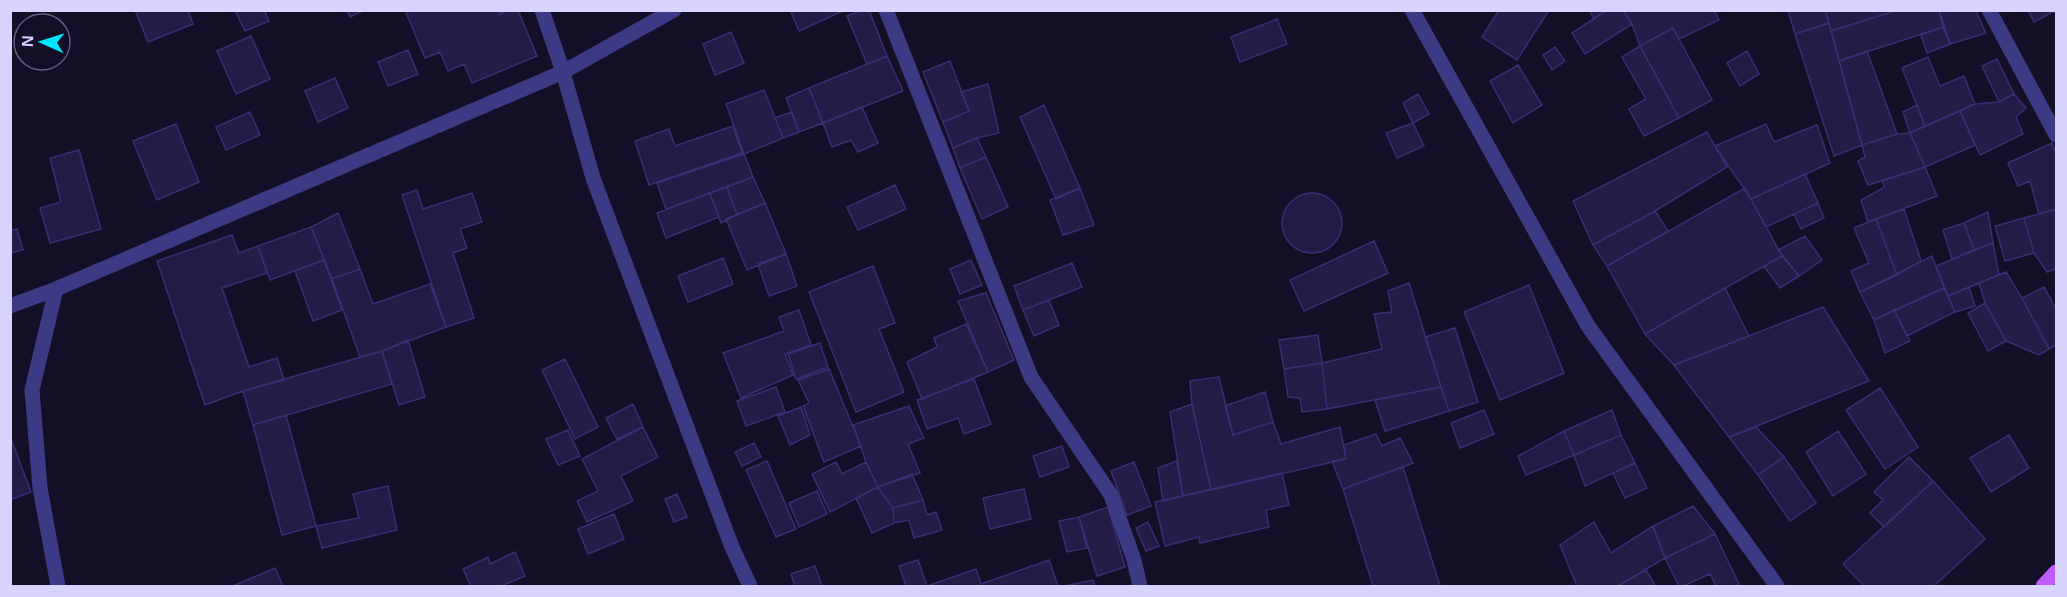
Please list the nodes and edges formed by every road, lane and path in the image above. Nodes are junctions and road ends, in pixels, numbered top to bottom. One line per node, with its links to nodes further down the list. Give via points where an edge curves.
1 (542, 10): 6 (street)
2 (674, 10): 6 (street)
3 (886, 10): 13 (street, via 1031,377 1111,495)
4 (1412, 10): 14 (street, via 1588,326)
5 (1989, 10): 7 (street)
6 (563, 72): 8 (street); 12 (street, via 593,178)
7 (2056, 135)
8 (56, 289): 9 (street); 11 (street, via 32,390 40,488)
9 (10, 306)
10 (2056, 572): 15 (main road)
11 (58, 586)
12 (750, 586)
13 (1140, 586)
14 (1777, 586)
15 (2043, 586)

